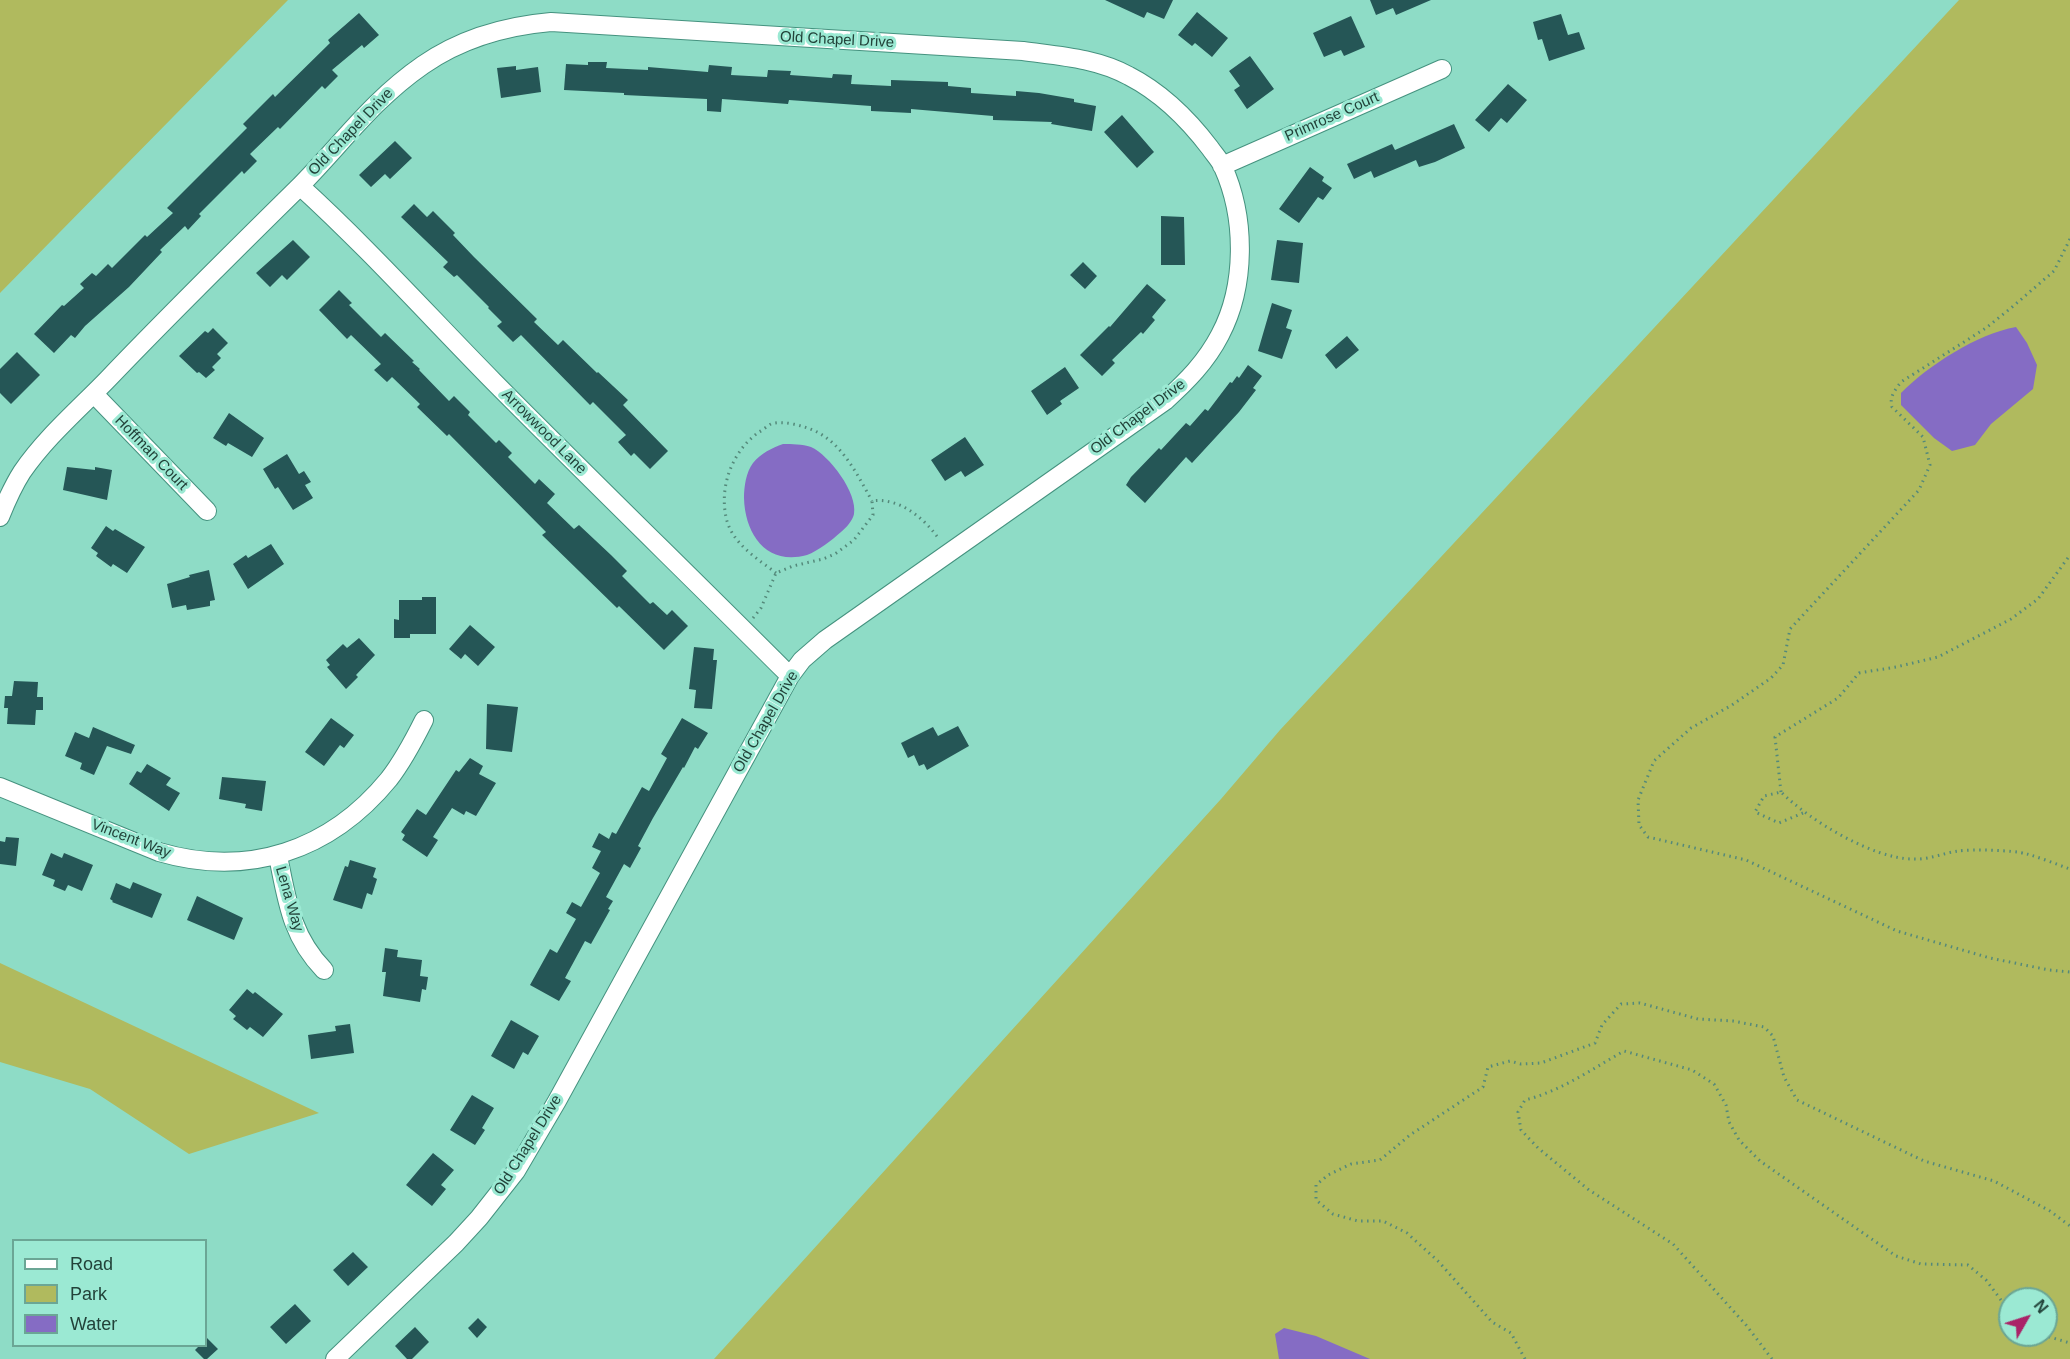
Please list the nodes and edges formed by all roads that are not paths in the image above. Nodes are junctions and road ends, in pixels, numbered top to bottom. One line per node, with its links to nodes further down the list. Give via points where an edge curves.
1 (1442, 69): 2 (street, Primrose Court)
2 (1222, 166): 3 (street, Old Chapel Drive, via 1199,133 1164,98 1127,75 1087,59 1023,51 551,22 483,35 423,65 378,101); 7 (street, Old Chapel Drive, via 1236,210 1239,261 1230,312 1199,369 1165,401 825,640)
3 (300, 186): 4 (street, Old Chapel Drive); 7 (street, Arrowwood Lane)
4 (94, 394): 5 (street, Hoffman Court); 6 (street, Old Chapel Drive, via 41,447 21,474)
5 (207, 511)
6 (0, 517)
7 (790, 676): 12 (street, Old Chapel Drive, via 516,1171 456,1243)
8 (424, 720): 10 (street, Vincent Way, via 391,777 373,798 324,835)
9 (0, 787): 10 (street, Vincent Way, via 124,839 181,858 223,862)
10 (278, 856): 11 (street, Lena Way, via 296,932)
11 (324, 970)
12 (335, 1359)

